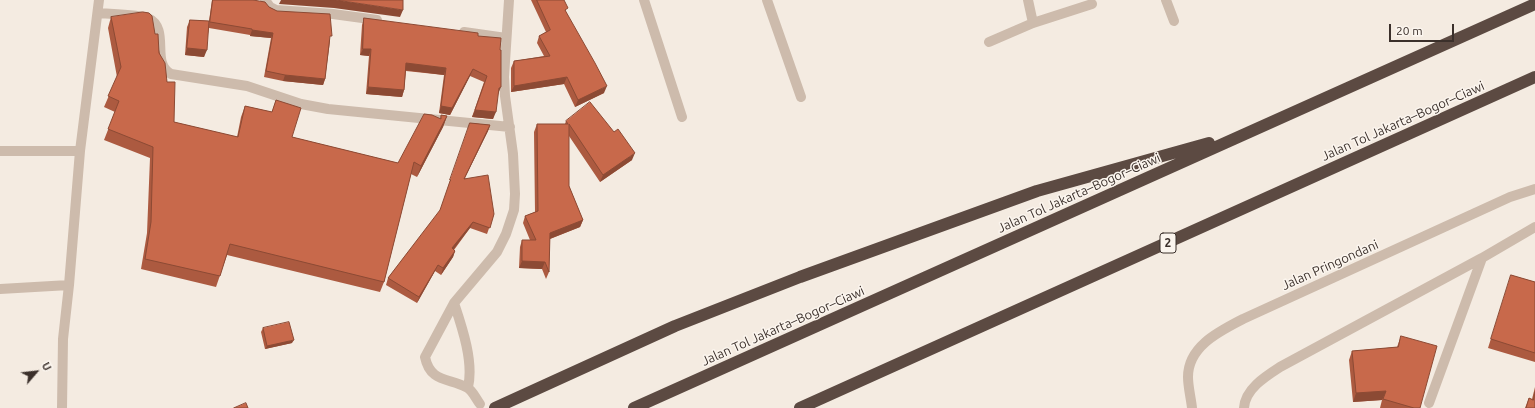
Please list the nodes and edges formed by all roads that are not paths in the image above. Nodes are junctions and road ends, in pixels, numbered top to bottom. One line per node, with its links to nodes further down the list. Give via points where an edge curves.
1 (99, 0): 10 (street)
2 (266, 0): 12 (street, via 270,7 276,10 333,14)
3 (508, 0): 15 (street)
4 (644, 0): 19 (street)
5 (767, 0): 18 (street)
6 (1028, 0): 13 (street)
7 (1166, 0): 11 (street)
8 (1092, 4): 13 (street)
9 (1535, 4): 21 (highway, Jalan Tol Jakarta–Bogor–Ciawi)
10 (98, 13): 20 (street, via 147,18 156,24 160,32 162,65 165,71 171,74 247,86 328,110); 23 (street)
11 (1174, 21)
12 (388, 22)
13 (1033, 23): 16 (street)
14 (451, 30): 15 (street)
15 (506, 38): 20 (street, via 504,77)
16 (989, 42)
17 (1535, 77): 36 (highway, Jalan Tol Jakarta–Bogor–Ciawi / 2)
18 (801, 97)
19 (682, 117)
20 (510, 127): 29 (street, via 514,154 514,210 497,252)
21 (1247, 132): 34 (highway, via 1037,191 800,277 675,326); 35 (highway, Jalan Tol Jakarta–Bogor–Ciawi)
22 (0, 151): 23 (street)
23 (80, 151): 27 (street)
24 (1535, 189): 37 (street, Jalan Pringondani, via 1510,197 1221,330 1200,347 1191,363 1188,376)
25 (1535, 226): 26 (street)
26 (1482, 258): 31 (street); 38 (street, via 1280,367 1251,390)
27 (69, 285): 28 (street); 33 (street, via 63,339)
28 (0, 289)
29 (454, 303): 30 (street, via 466,343 470,376); 30 (street, via 425,357 427,365 435,374 446,381)
30 (468, 387): 32 (street)
31 (1429, 403)
32 (480, 404)
33 (62, 408)
34 (495, 408)
35 (634, 408)
36 (800, 408)
37 (1192, 408)
38 (1244, 408)

